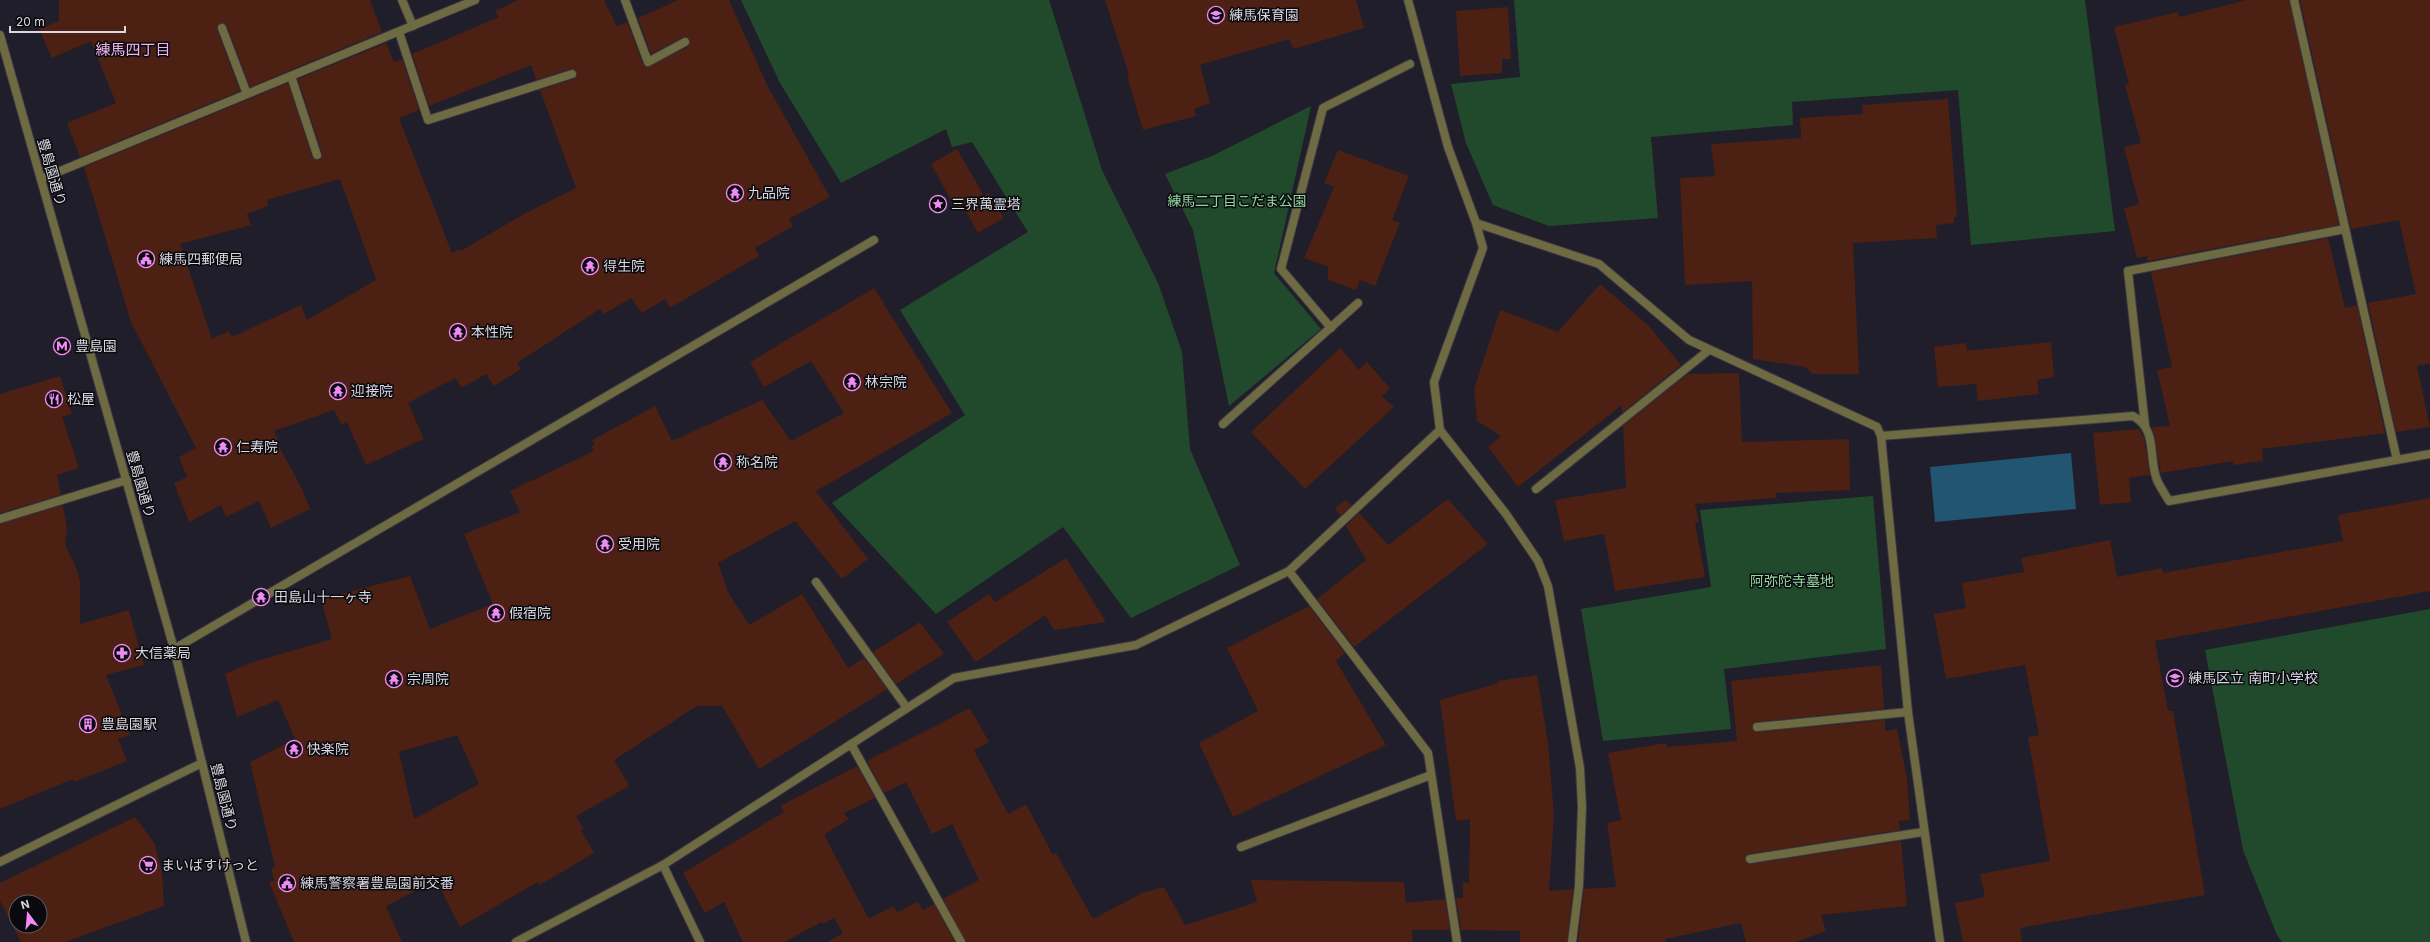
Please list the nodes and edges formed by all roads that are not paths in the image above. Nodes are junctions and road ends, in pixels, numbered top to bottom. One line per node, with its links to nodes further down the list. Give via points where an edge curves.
1 (402, 0): 6 (street)
2 (476, 0): 6 (street)
3 (625, 0): 10 (street, via 648,62)
4 (1408, 0): 17 (street, via 1448,147)
5 (2294, 0): 18 (street)
6 (413, 26): 8 (street)
7 (222, 28): 14 (street)
8 (399, 32): 12 (street, via 428,120); 13 (street)
9 (0, 35): 16 (street, 豊島園通り)
10 (685, 42)
11 (1410, 64): 21 (street, via 1323,108 1281,269)
12 (572, 74)
13 (291, 76): 14 (street); 15 (street)
14 (247, 94): 16 (street)
15 (316, 155)
16 (41, 179): 29 (street, 豊島園通り)
17 (1476, 223): 22 (street, via 1599,264 1689,340); 25 (street, via 1483,248 1434,382)
18 (2346, 229): 24 (street, via 2128,271); 28 (street)
19 (874, 240): 34 (street)
20 (1358, 302): 21 (street)
21 (1331, 328): 23 (street)
22 (1709, 350): 26 (street, via 1877,427); 30 (street)
23 (1223, 424)
24 (2145, 425): 26 (street, via 2134,416 2125,415); 28 (street, via 2149,433 2156,479 2169,501)
25 (1440, 430): 32 (street); 51 (street, via 1506,514 1538,561 1548,586 1580,768 1582,807 1579,886)
26 (1882, 436): 36 (street)
27 (2430, 454): 28 (street)
28 (2397, 460)
29 (127, 480): 31 (street); 34 (street, 豊島園通り)
30 (1536, 489)
31 (0, 519)
32 (1289, 571): 35 (street, via 1136,645 954,678); 40 (street, via 1428,753)
33 (816, 582): 35 (street)
34 (174, 649): 39 (street, 豊島園通り)
35 (906, 708): 38 (street)
36 (1908, 712): 37 (street); 41 (street)
37 (1757, 727)
38 (851, 744): 45 (street); 49 (street)
39 (202, 763): 44 (street); 46 (street, 豊島園通り)
40 (1431, 775): 42 (street); 50 (street)
41 (1923, 832): 43 (street); 52 (street)
42 (1241, 847)
43 (1750, 859)
44 (0, 862)
45 (663, 865): 47 (street); 48 (street)
46 (246, 942)
47 (516, 942)
48 (700, 942)
49 (960, 942)
50 (1457, 942)
51 (1572, 942)
52 (1940, 942)

